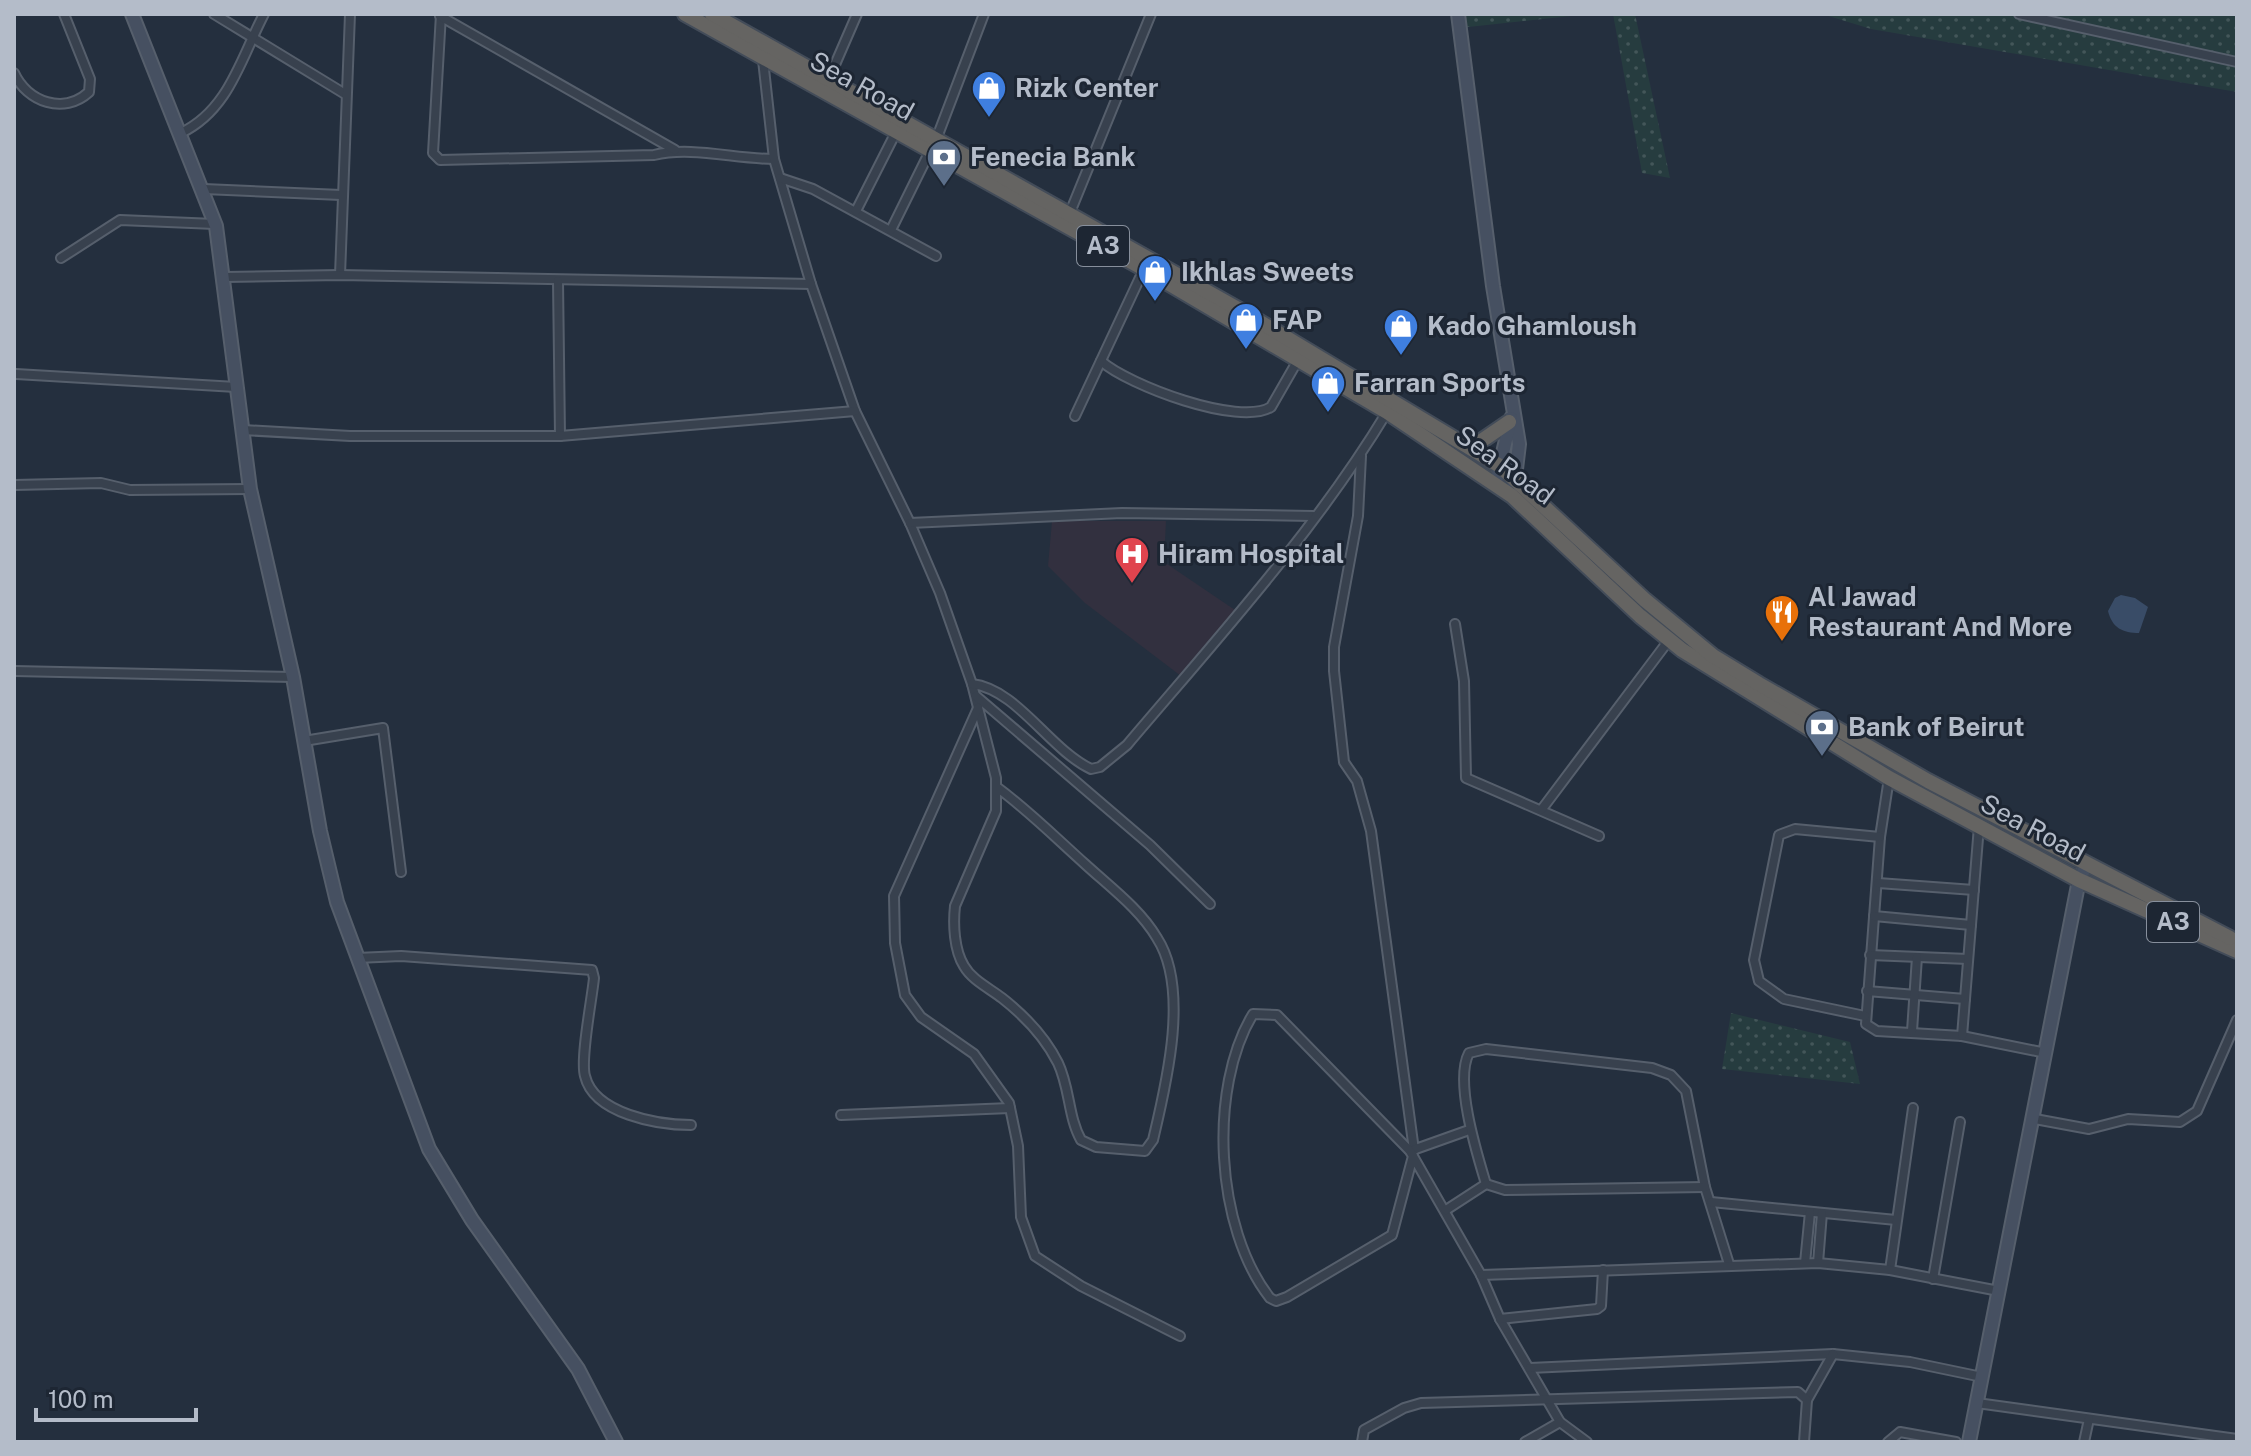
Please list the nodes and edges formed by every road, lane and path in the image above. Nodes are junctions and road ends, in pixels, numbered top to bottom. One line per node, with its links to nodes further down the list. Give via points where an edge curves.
1 (64, 14): 17 (street, via 90,79 89,92 48,104 25,92)
2 (132, 14): 21 (main road)
3 (214, 14): 14 (street)
4 (264, 14): 14 (street)
5 (350, 14): 19 (street)
6 (685, 14): 15 (highway, Sea Road / A3)
7 (712, 14): 18 (highway, Sea Road / A3)
8 (857, 14): 18 (street)
9 (984, 14): 22 (street)
10 (1151, 14): 29 (street)
11 (1458, 14): 46 (main road)
12 (2019, 14): 16 (street)
13 (440, 15): 23 (street); 23 (street, via 433,153 437,158 654,155)
14 (253, 41): 19 (street); 21 (street, via 212,112)
15 (763, 60): 18 (highway, Sea Road / A3); 24 (street)
16 (2237, 62)
17 (14, 73)
18 (826, 85): 20 (highway, Sea Road / A3); 22 (highway, Sea Road / A3)
19 (345, 94): 27 (street)
20 (896, 132): 22 (highway, Sea Road / A3); 28 (street)
21 (181, 133): 26 (main road)
22 (933, 146): 29 (highway, Sea Road / A3); 31 (street); 34 (highway, Sea Road / A3)
23 (675, 150): 24 (street)
24 (774, 159): 25 (street)
25 (780, 178): 28 (street); 38 (street)
26 (204, 189): 27 (street); 30 (main road)
27 (341, 195): 35 (street)
28 (856, 211): 31 (street)
29 (1069, 215): 49 (highway, Sea Road / A3)
30 (215, 224): 33 (street, via 120,220); 36 (main road)
31 (891, 230): 32 (street)
32 (936, 256)
33 (61, 258)
34 (1144, 269): 39 (highway, Sea Road / A3); 40 (street)
35 (340, 275): 36 (street); 37 (street)
36 (225, 277): 42 (main road)
37 (558, 281): 38 (street); 48 (street)
38 (811, 284): 43 (street)
39 (1298, 360): 40 (street, via 1271,407 1259,411 1194,405 1118,374); 44 (highway, Sea Road / A3)
40 (1101, 361): 45 (street)
41 (16, 374): 42 (street)
42 (236, 387): 47 (main road)
43 (855, 411): 48 (street); 58 (street)
44 (1387, 412): 50 (street); 53 (highway, Sea Road / A3)
45 (1075, 416)
46 (1510, 418): 49 (highway); 51 (main road); 52 (main road, via 1519,444)
47 (243, 430): 48 (street); 55 (main road)
48 (560, 436)
49 (1471, 448): 51 (highway, Sea Road / A3)
50 (1361, 456): 57 (street); 102 (street, via 1358,516 1334,671 1344,762 1357,781 1371,831)
51 (1500, 466): 52 (highway, Sea Road / A3); 53 (main road)
52 (1516, 478): 56 (main road); 73 (highway, Sea Road / A3, via 1645,600 1713,656 1928,781)
53 (1496, 483): 56 (highway, Sea Road / A3)
54 (14, 485): 55 (street)
55 (250, 489): 62 (main road)
56 (1512, 496): 60 (highway, Sea Road / A3)
57 (1313, 516): 58 (street, via 1122,513); 63 (street, via 1127,745 1100,767 1091,769 1072,757 995,688)
58 (910, 523): 63 (street)
59 (1455, 624): 69 (street, via 1464,681 1466,778)
60 (1669, 640): 67 (highway, Sea Road / A3); 69 (street)
61 (14, 671): 62 (street)
62 (293, 677): 66 (main road)
63 (972, 684): 64 (street)
64 (975, 696): 65 (street); 78 (street, via 1150,845)
65 (978, 707): 68 (street); 95 (street, via 894,896 895,943 910,1006 974,1054)
66 (304, 741): 74 (street, via 383,728); 85 (main road, via 327,864)
67 (1889, 778): 70 (highway, Sea Road / A3); 72 (street)
68 (998, 788): 68 (street, via 996,811 955,906 960,959 972,976 1040,1034 1068,1090 1081,1140 1096,1147 1145,1151 1153,1140 1170,1057 1170,973 1160,941 1127,902)
69 (1542, 809): 71 (street)
70 (1979, 826): 75 (highway, Sea Road / A3); 77 (street)
71 (1599, 836)
72 (1880, 837): 76 (street); 90 (street, via 1795,829 1779,835 1754,960 1755,976 1784,999)
73 (2087, 864): 75 (main road); 81 (highway, Sea Road / A3)
74 (401, 872)
75 (2079, 880): 82 (highway, Sea Road / A3); 94 (main road)
76 (1878, 883): 77 (street); 79 (street)
77 (1974, 890): 80 (street)
78 (1210, 904)
79 (1874, 916): 80 (street); 83 (street)
80 (1971, 925): 86 (street)
81 (2237, 941)
82 (2237, 951)
83 (1870, 955): 84 (street); 87 (street)
84 (1917, 957): 86 (street); 88 (street)
85 (357, 958): 100 (street, via 401,956 592,970 584,1075 594,1092 611,1107 633,1115); 129 (main road, via 429,1149 472,1220 578,1369)
86 (1968, 959): 89 (street)
87 (1867, 991): 88 (street); 90 (street)
88 (1914, 994): 89 (street); 92 (street)
89 (1965, 999): 93 (street)
90 (1865, 1016): 92 (street, via 1870,1029)
91 (2237, 1020): 98 (street, via 2197,1111 2186,1121 2128,1119 2089,1129)
92 (1912, 1031): 93 (street)
93 (1962, 1036): 94 (street)
94 (2046, 1053): 98 (main road)
95 (1010, 1108): 97 (street); 119 (street, via 1018,1146 1021,1217 1035,1256)
96 (1913, 1108): 109 (street)
97 (841, 1115)
98 (2035, 1119): 117 (main road)
99 (1960, 1122): 116 (street)
100 (691, 1125)
101 (1469, 1130): 102 (street); 103 (street); 104 (street, via 1465,1068 1467,1057 1476,1050 1652,1068 1681,1082 1686,1091)
102 (1412, 1152): 102 (street, via 1277,1015 1253,1014 1240,1035 1222,1154 1241,1243 1270,1298 1299,1291 1392,1235); 106 (street)
103 (1486, 1184): 104 (street, via 1505,1190); 106 (street)
104 (1705, 1187): 105 (street)
105 (1711, 1202): 107 (street); 112 (street)
106 (1446, 1210): 115 (street)
107 (1810, 1212): 108 (street); 110 (street)
108 (1822, 1213): 109 (street); 111 (street)
109 (1896, 1220): 114 (street)
110 (1805, 1263): 111 (street); 112 (street)
111 (1818, 1263): 114 (street)
112 (1729, 1264): 113 (street)
113 (1603, 1270): 115 (street); 118 (street, via 1597,1309)
114 (1890, 1270): 116 (street)
115 (1481, 1275): 118 (street)
116 (1933, 1279): 117 (street)
117 (1999, 1291): 122 (main road)
118 (1500, 1319): 121 (street)
119 (1180, 1336)
120 (1833, 1354): 121 (street); 122 (street); 123 (street)
121 (1530, 1368): 124 (street)
122 (1982, 1377): 125 (main road)
123 (1807, 1400): 124 (street, via 1798,1392); 133 (street)
124 (1552, 1402): 127 (street); 130 (street, via 1412,1405 1364,1430)
125 (1977, 1403): 126 (street); 136 (main road)
126 (2089, 1419): 128 (street); 137 (street)
127 (1560, 1422): 131 (street); 132 (street)
128 (2237, 1439)
129 (616, 1442)
130 (1362, 1442)
131 (1525, 1442)
132 (1587, 1442)
133 (1804, 1442)
134 (1888, 1442): 135 (street, via 1900,1432)
135 (1956, 1442)
136 (1969, 1442)
137 (2084, 1442)

